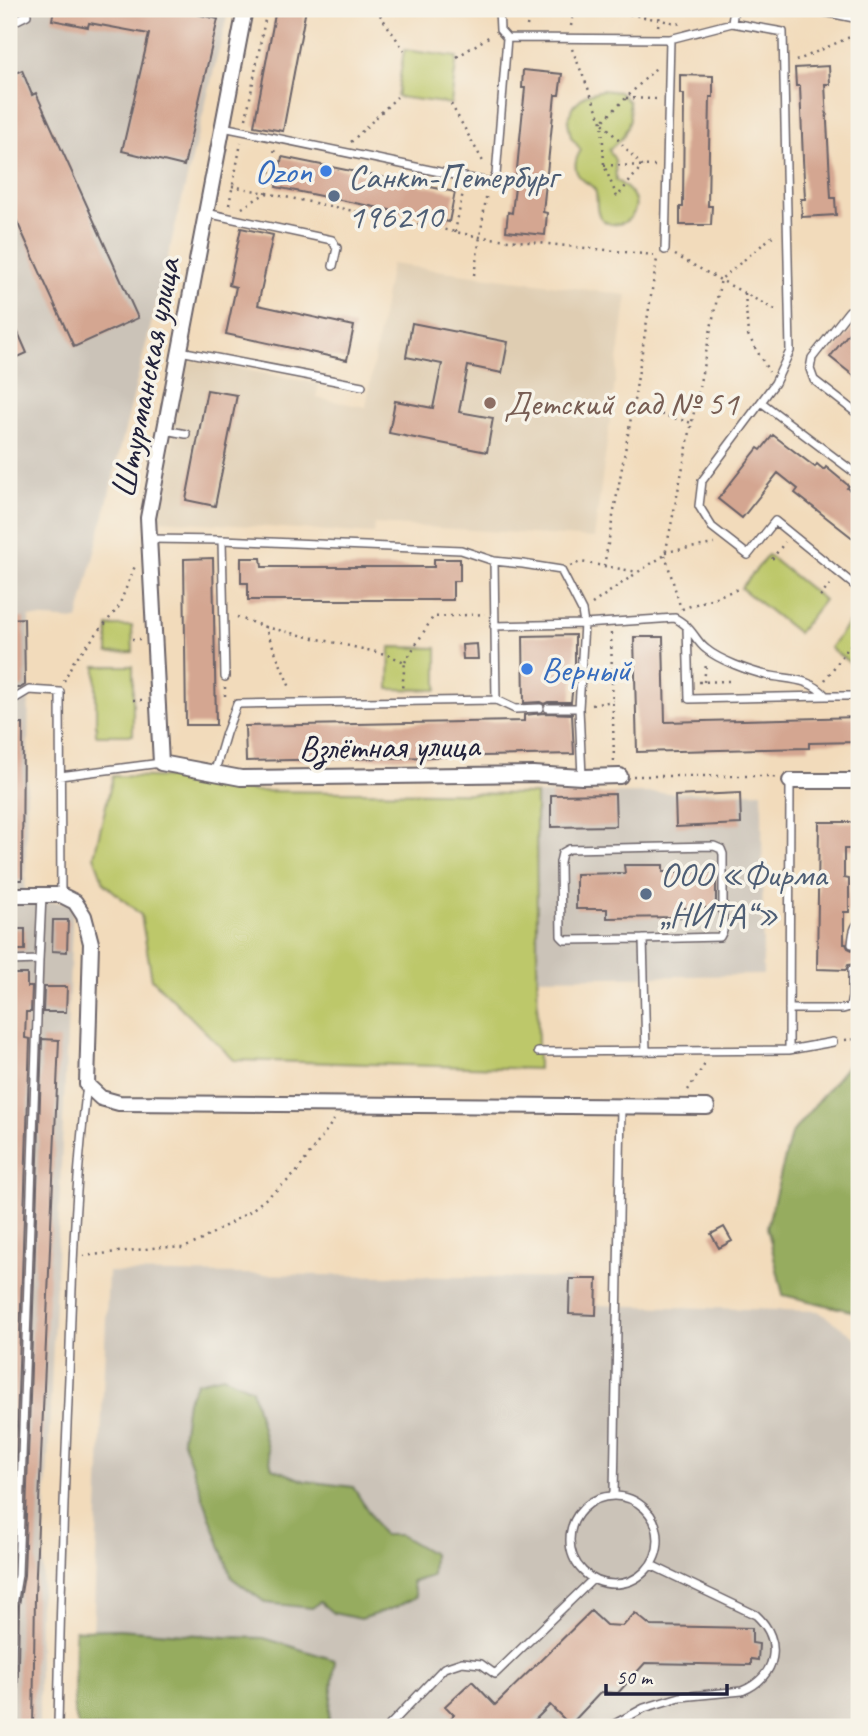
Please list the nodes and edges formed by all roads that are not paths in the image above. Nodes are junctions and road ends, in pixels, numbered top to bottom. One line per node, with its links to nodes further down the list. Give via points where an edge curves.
1 (26, 9): 8 (lane, via 27,15)
2 (245, 9): 11 (street, Штурманская улица)
3 (499, 9): 9 (lane, via 500,30)
4 (734, 9): 7 (lane)
5 (809, 9): 6 (lane)
6 (859, 19)
7 (732, 23): 10 (lane); 18 (lane, via 783,32 790,351)
8 (9, 24)
9 (507, 38): 10 (lane); 11 (lane, via 496,175 488,182)
10 (670, 39): 13 (lane)
11 (223, 127): 12 (street, Штурманская улица)
12 (206, 213): 14 (lane, via 332,240 337,248); 16 (street, Штурманская улица)
13 (665, 250)
14 (332, 266)
15 (849, 311): 19 (lane, via 811,358 810,369 814,380)
16 (180, 351): 17 (lane); 20 (street, Штурманская улица)
17 (362, 386)
18 (761, 402): 22 (lane); 26 (lane, via 702,481 699,506 712,527 748,555 775,521)
19 (859, 415)
20 (165, 430): 21 (lane); 23 (street, Штурманская улица, via 148,518)
21 (186, 434)
22 (859, 476)
23 (149, 539): 24 (lane); 36 (street, Штурманская улица)
24 (222, 540): 25 (lane, via 461,550); 30 (lane)
25 (494, 561): 27 (lane, via 561,570); 28 (lane)
26 (859, 589)
27 (584, 624): 28 (lane); 29 (lane, via 675,618); 35 (lane)
28 (494, 626): 33 (lane)
29 (687, 627): 31 (lane, via 708,651 764,675 801,680); 31 (lane, via 689,699)
30 (225, 677)
31 (826, 696): 32 (lane)
32 (859, 696)
33 (496, 700): 35 (lane, via 515,709); 37 (lane, via 237,704)
34 (9, 702): 38 (lane, via 29,690 60,692)
35 (579, 708): 39 (lane)
36 (160, 763): 37 (street, Взлётная улица); 38 (lane)
37 (214, 774): 39 (street, Взлётная улица, via 241,778)
38 (60, 775): 45 (lane)
39 (582, 776): 40 (street, Взлётная улица)
40 (617, 776)
41 (790, 781): 42 (street); 52 (lane)
42 (859, 781)
43 (9, 895): 44 (street)
44 (43, 895): 45 (street); 49 (lane)
45 (61, 895): 57 (street, via 75,902 85,916 91,943)
46 (859, 923): 48 (lane)
47 (643, 939): 47 (lane, via 720,937 721,849 569,849 562,853 561,936 565,940); 56 (lane)
48 (852, 944)
49 (39, 960): 50 (lane); 63 (lane, via 18,1575)
50 (9, 961)
51 (852, 970): 52 (lane, via 850,1007)
52 (789, 1009): 54 (lane)
53 (833, 1042): 54 (lane)
54 (789, 1050): 56 (lane)
55 (538, 1052): 56 (lane)
56 (646, 1052)
57 (87, 1085): 58 (street, via 101,1098 119,1103); 67 (lane, via 73,1256)
58 (621, 1107): 59 (street); 60 (lane)
59 (707, 1107)
60 (614, 1495): 61 (lane, via 635,1500 650,1514 658,1534); 62 (lane, via 593,1500 572,1524 570,1545 577,1565)
61 (651, 1565): 62 (lane, via 625,1583); 69 (lane, via 756,1615 771,1636 771,1664 760,1681 742,1691 680,1697 644,1708)
62 (593, 1579): 68 (lane, via 495,1674 481,1664 462,1662 444,1668)
63 (11, 1605): 64 (lane)
64 (10, 1652): 65 (lane)
65 (10, 1699): 66 (lane)
66 (10, 1727)
67 (58, 1727)
68 (388, 1727)
69 (609, 1727)

